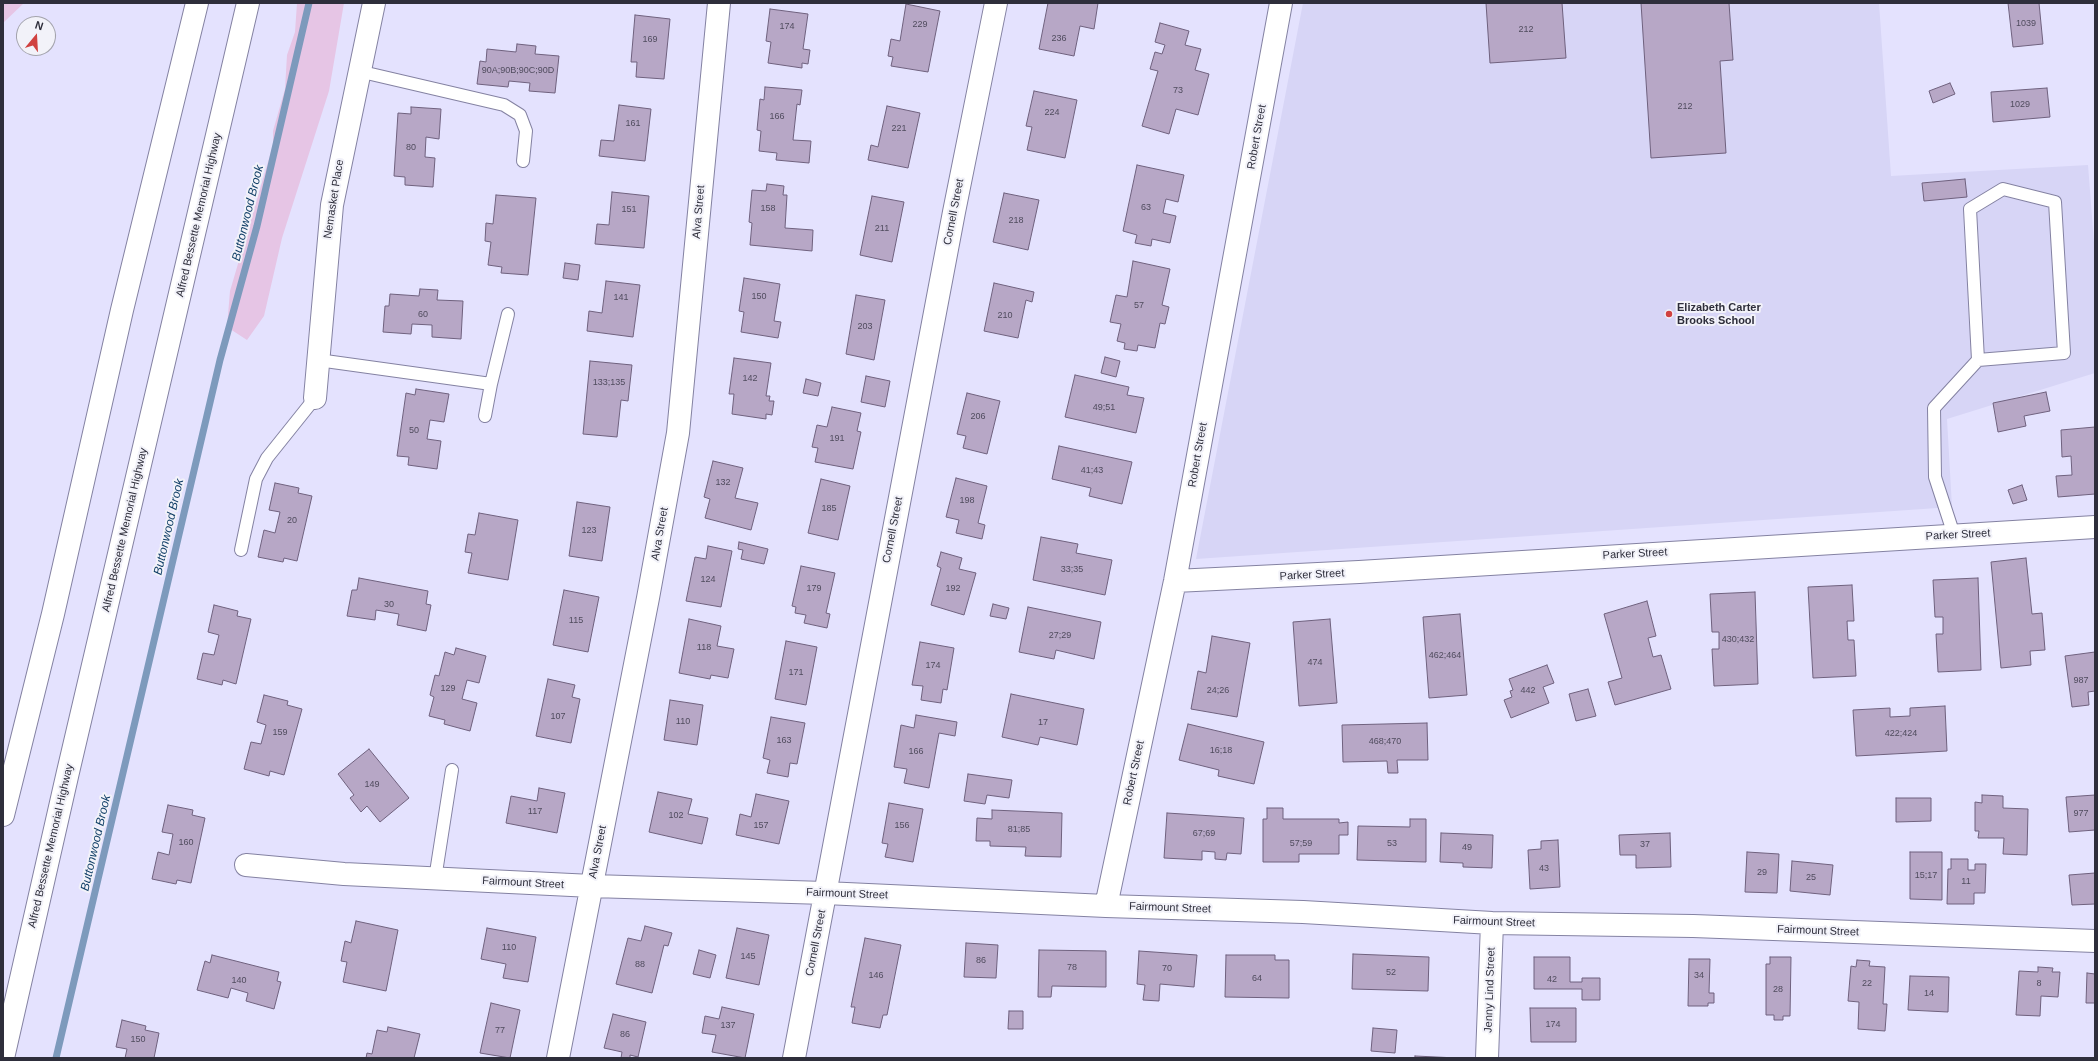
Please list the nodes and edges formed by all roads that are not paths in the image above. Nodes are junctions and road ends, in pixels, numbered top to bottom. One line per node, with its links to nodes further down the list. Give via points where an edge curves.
1 (197, 3): 20 (main road, via 118,325)
2 (248, 3): 28 (main road, Alfred Bessette Memorial Highway)
3 (374, 3): 7 (main road, Nemasket Place)
4 (719, 3): 23 (main road, Alva Street, via 678,433)
5 (996, 3): 24 (main road, Cornell Street)
6 (1281, 3): 18 (main road, Robert Street)
7 (358, 71): 8 (lane, via 504,105 520,115 526,131); 10 (main road, Nemasket Place, via 332,205)
8 (523, 161)
9 (508, 314): 12 (lane)
10 (318, 360): 12 (lane); 13 (main road, Nemasket Place)
11 (1978, 360): 11 (lane, via 1970,208 2003,189 2055,202 2064,353); 16 (lane, via 1934,408 1935,477)
12 (491, 384): 14 (lane)
13 (315, 398): 17 (lane, via 267,458 256,479)
14 (484, 416)
15 (2095, 527): 16 (main road, Parker Street)
16 (1954, 535): 18 (main road, Parker Street)
17 (241, 550)
18 (1175, 581): 25 (main road, Robert Street)
19 (452, 770): 22 (lane)
20 (3, 815)
21 (246, 865): 22 (main road, Fairmount Street, via 344,874)
22 (435, 878): 23 (main road, Fairmount Street)
23 (592, 886): 24 (main road, Fairmount Street); 29 (main road, Alva Street)
24 (825, 893): 25 (main road, Fairmount Street); 30 (main road, Cornell Street)
25 (1106, 906): 26 (main road, Fairmount Street, via 1303,912)
26 (1492, 923): 27 (main road, Fairmount Street, via 1693,926); 31 (main road, Jenny Lind Street)
27 (2095, 942)
28 (3, 1058)
29 (558, 1058)
30 (794, 1058)
31 (1487, 1058)

